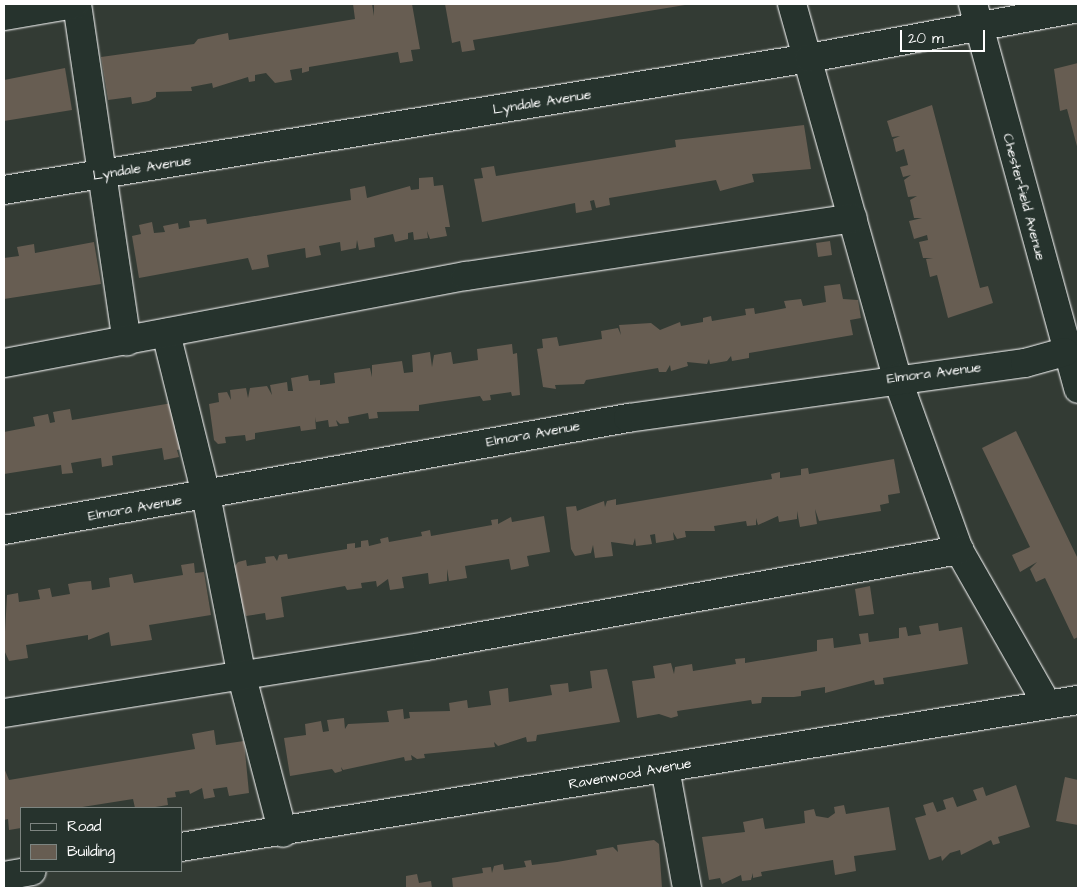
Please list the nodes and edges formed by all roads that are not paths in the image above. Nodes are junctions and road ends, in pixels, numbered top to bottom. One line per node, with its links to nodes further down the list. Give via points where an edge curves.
1 (76, 4): 4 (street); 7 (street)
2 (792, 4): 6 (street)
3 (1078, 8): 5 (street, Lyndale Avenue)
4 (4, 16)
5 (976, 16): 6 (street, Lyndale Avenue); 12 (street, Chesterfield Avenue)
6 (809, 58): 7 (street, Lyndale Avenue); 9 (street)
7 (101, 174): 8 (street, Lyndale Avenue); 11 (street)
8 (4, 190)
9 (853, 218): 10 (street, via 466,276); 14 (street)
10 (166, 333): 11 (street); 16 (street)
11 (127, 341): 13 (street)
12 (1065, 352): 14 (street, Elmora Avenue, via 1025,363); 15 (street, Chesterfield Avenue)
13 (4, 363)
14 (897, 378): 16 (street, Elmora Avenue, via 510,437); 18 (street)
15 (1078, 389)
16 (206, 495): 17 (street, Elmora Avenue); 19 (street)
17 (4, 530)
18 (959, 550): 19 (street); 21 (street)
19 (242, 677): 22 (street); 24 (street)
20 (1078, 700): 21 (street, Ravenwood Avenue)
21 (1048, 704): 23 (street, Ravenwood Avenue)
22 (4, 713)
23 (665, 768): 24 (street, Ravenwood Avenue); 28 (street)
24 (283, 833): 25 (street, Ravenwood Avenue)
25 (182, 847)
26 (26, 872): 27 (street)
27 (4, 876)
28 (687, 888)

